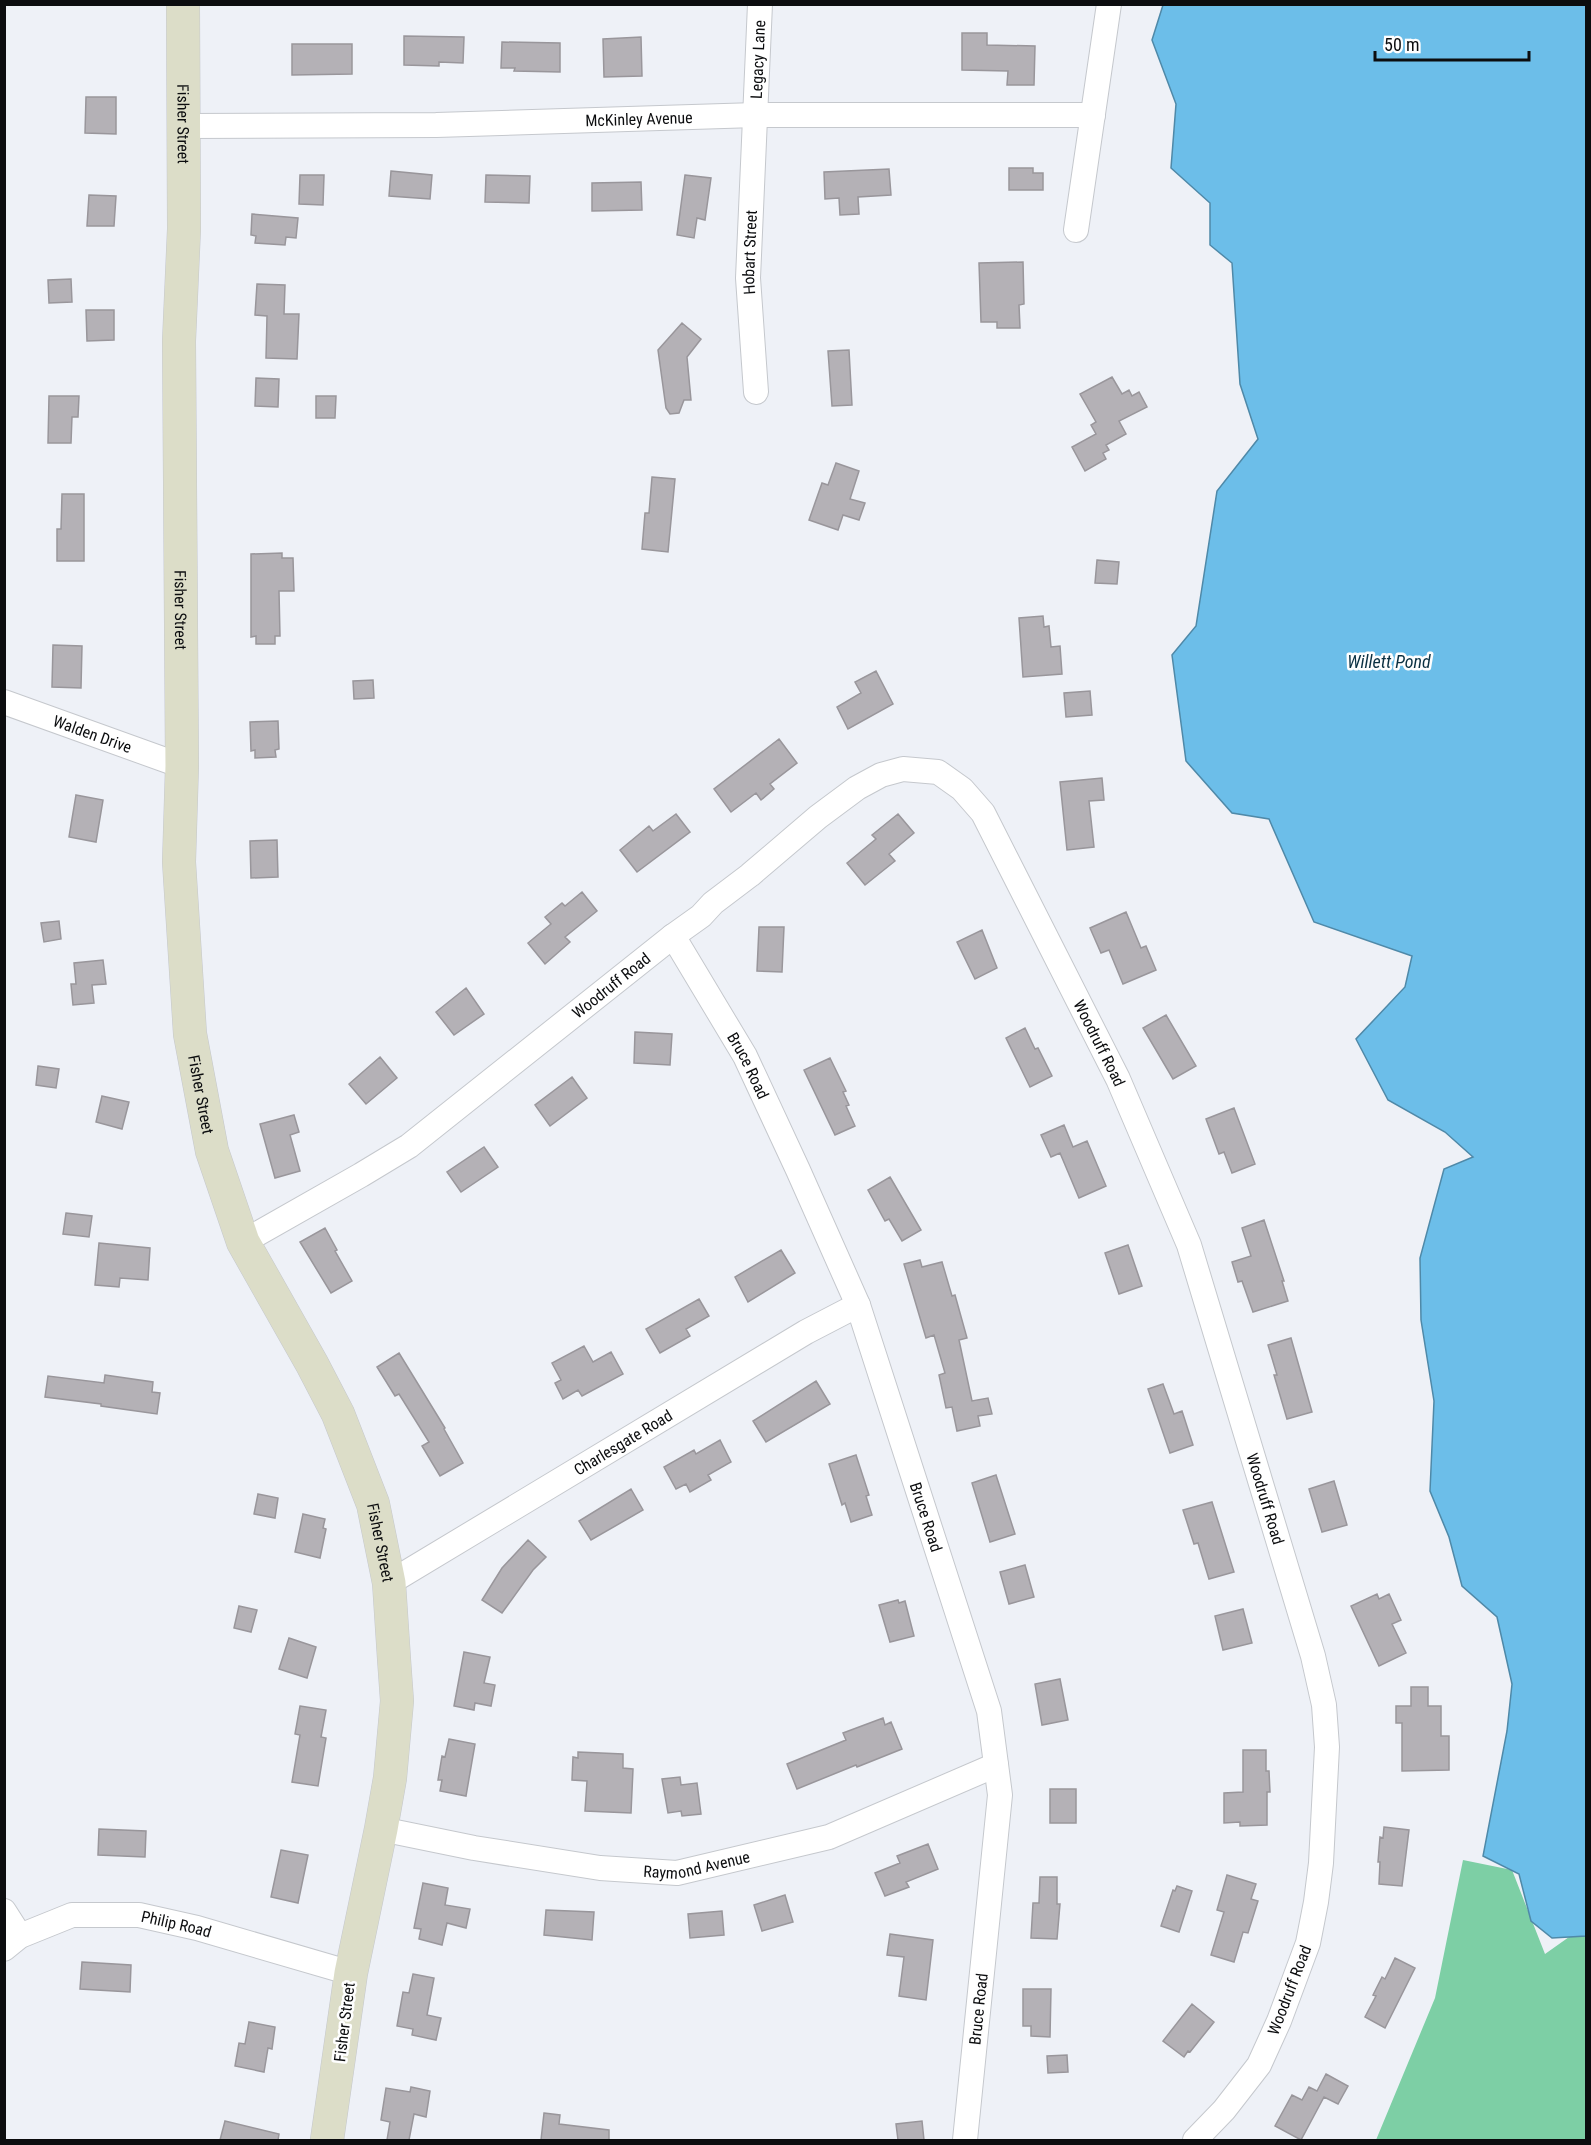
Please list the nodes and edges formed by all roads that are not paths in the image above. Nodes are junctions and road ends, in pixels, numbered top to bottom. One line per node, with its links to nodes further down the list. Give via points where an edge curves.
1 (183, 4): 6 (main road, Fisher Street)
2 (760, 4): 4 (street, Legacy Lane)
3 (1109, 4): 5 (street)
4 (756, 115): 5 (street, McKinley Avenue); 6 (street, McKinley Avenue, via 436,125); 8 (street, Hobart Street, via 748,278)
5 (1093, 115): 7 (street)
6 (185, 126): 10 (main road, Fisher Street, via 179,341)
7 (1076, 230)
8 (756, 392)
9 (4, 702): 10 (street, Walden Drive)
10 (182, 766): 12 (main road, Fisher Street, via 179,862 189,1034 212,1151)
11 (673, 936): 12 (street, Woodruff Road, via 409,1146); 13 (street, Bruce Road, via 745,1056); 22 (street, Woodruff Road, via 857,788 903,769 938,772 962,789 983,813 1123,1089 1189,1245 1313,1656 1324,1705 1327,1747 1321,1863 1308,1943 1259,2065)
12 (243, 1242): 14 (main road, Fisher Street, via 338,1414 373,1504)
13 (858, 1305): 14 (street, Charlesgate Road, via 806,1332); 15 (street, Bruce Road, via 989,1711)
14 (389, 1583): 16 (main road, Fisher Street, via 397,1701)
15 (996, 1765): 16 (street, Raymond Avenue, via 829,1837 677,1873 600,1868); 21 (street, Bruce Road, via 1000,1795)
16 (381, 1829): 19 (main road, Fisher Street)
17 (4, 1911): 18 (street)
18 (12, 1942): 19 (street, Philip Road, via 72,1915 139,1915)
19 (351, 1973): 20 (main road, Fisher Street)
20 (327, 2140)
21 (965, 2140)
22 (1195, 2140)

